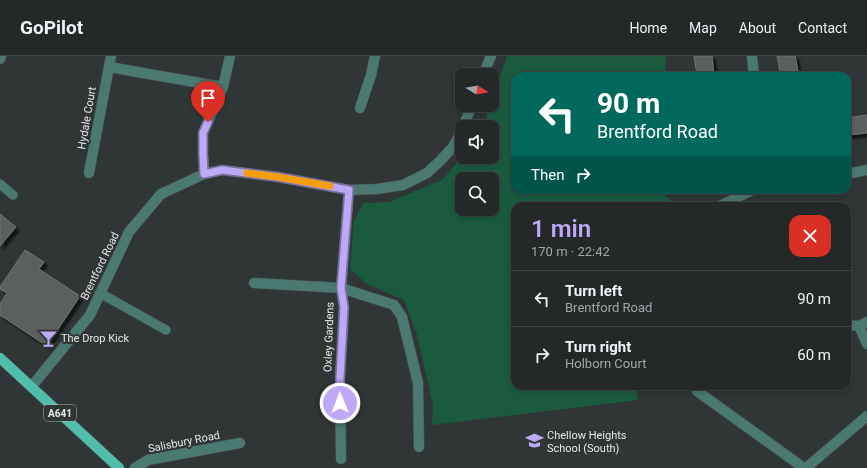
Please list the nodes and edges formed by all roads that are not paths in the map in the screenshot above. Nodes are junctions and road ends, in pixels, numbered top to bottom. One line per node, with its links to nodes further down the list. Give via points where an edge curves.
1 (1, 56): 7 (street)
2 (111, 56): 8 (street, Hydale Court)
3 (230, 56): 11 (street)
4 (374, 56): 12 (street, via 371,75)
5 (491, 56): 9 (street)
6 (752, 56): 10 (street)
7 (0, 59)
8 (109, 67): 11 (street); 15 (street, Hydale Court)
9 (486, 68)
10 (754, 72)
11 (223, 87): 17 (street, via 203,133)
12 (360, 108)
13 (455, 143): 19 (street, Brentford Road, via 427,173 403,184 377,189)
14 (867, 170): 16 (street)
15 (90, 173)
16 (851, 173)
17 (204, 174): 19 (street, Brentford Road, via 222,170); 25 (street, Brentford Road, via 161,194 129,232)
18 (0, 184): 21 (lane)
19 (349, 190): 24 (street, Oxley Gardens)
20 (744, 194): 22 (street)
21 (13, 195)
22 (728, 202)
23 (254, 283): 24 (street, Oxley Gardens)
24 (341, 288): 35 (street, Oxley Gardens, via 394,305 402,317 418,383); 36 (street, Oxley Gardens, via 344,307 340,378)
25 (100, 293): 28 (lane); 31 (street, Brentford Road, via 90,315)
26 (863, 324): 27 (street); 29 (street)
27 (851, 325)
28 (166, 330)
29 (867, 344)
30 (0, 358): 31 (main road, A641)
31 (32, 386): 37 (main road, A641)
32 (697, 391): 39 (street)
33 (867, 416): 39 (street)
34 (240, 443): 38 (street, Salisbury Road, via 148,460)
35 (419, 447)
36 (341, 459)
37 (119, 468)
38 (135, 468)
39 (805, 468)

